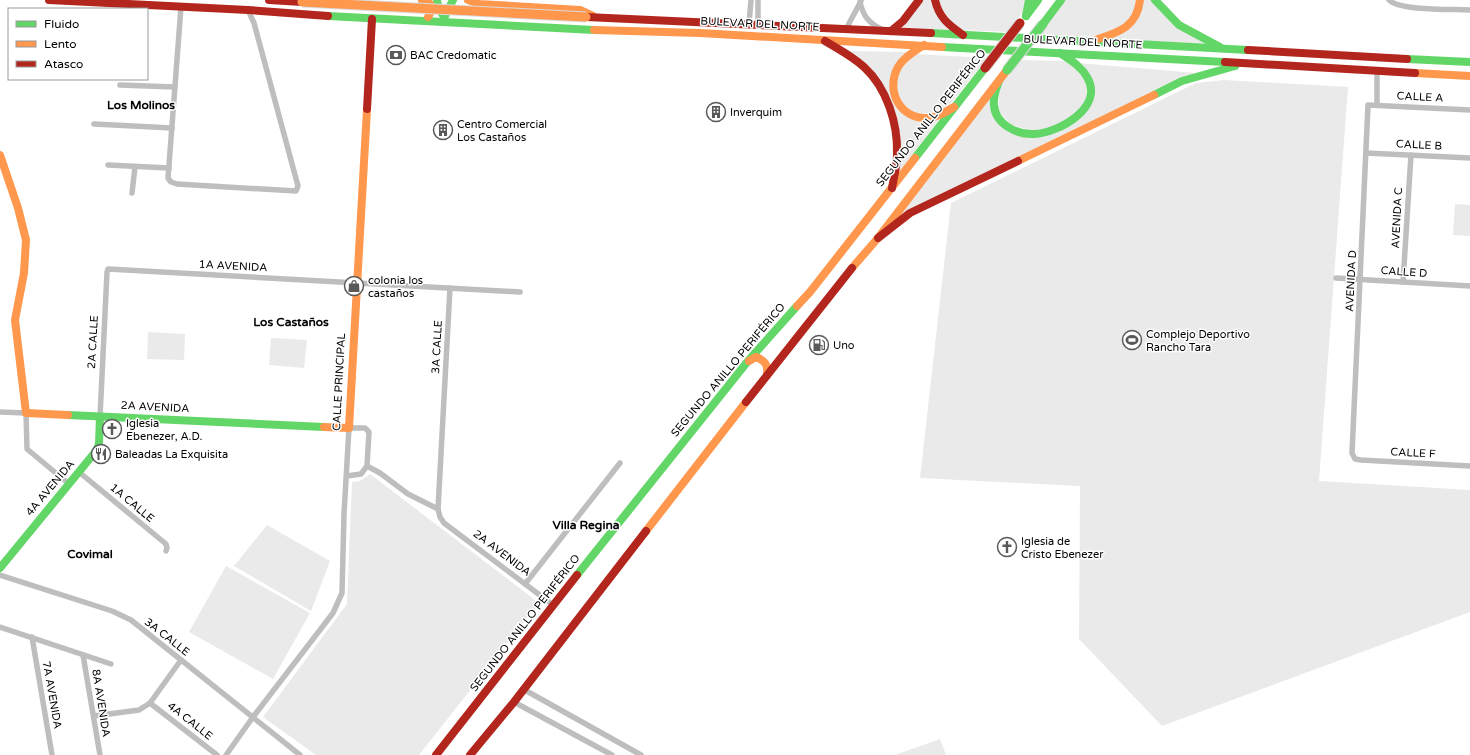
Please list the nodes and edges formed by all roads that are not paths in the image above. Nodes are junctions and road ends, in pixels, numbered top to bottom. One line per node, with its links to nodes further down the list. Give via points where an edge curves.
1 (48, 0): 19 (main road, BULEVAR DEL NORTE)
2 (269, 0): 24 (main road, BULEVAR DEL NORTE, bridge)
3 (418, 0): 4 (main road)
4 (422, 0): 23 (main road, via 432,5)
5 (437, 0): 25 (main road)
6 (453, 0): 25 (main road)
7 (469, 0): 24 (main road, via 479,4 580,10); 27 (main road, via 458,7 457,13)
8 (750, 0): 29 (street)
9 (758, 0): 29 (street)
10 (919, 0): 32 (main road, via 903,21)
11 (935, 0): 33 (main road, via 937,12 945,23)
12 (1029, 0): 28 (main road)
13 (1038, 0): 28 (main road, SEGUNDO ANILLO PERIFÉRICO)
14 (1061, 0): 43 (main road, bridge)
15 (1140, 0): 35 (main road, via 1138,14 1133,22 1115,34)
16 (1155, 0): 37 (main road, via 1179,25)
17 (1389, 0): 21 (street, via 1397,6 1412,8)
18 (861, 1): 31 (street); 32 (street, via 862,12 868,20)
19 (181, 7): 20 (main road, BULEVAR DEL NORTE); 45 (street)
20 (248, 10): 22 (main road, BULEVAR DEL NORTE); 58 (street, via 255,27 297,190 177,184 168,178)
21 (1470, 10)
22 (287, 13): 23 (main road, via 293,11); 26 (main road, BULEVAR DEL NORTE)
23 (428, 17): 25 (main road)
24 (597, 17): 29 (main road, BULEVAR DEL NORTE)
25 (444, 18): 27 (main road)
26 (372, 19): 30 (main road, BULEVAR DEL NORTE); 66 (main road, CALLE PRINCIPAL)
27 (463, 19): 30 (main road)
28 (1023, 19): 48 (main road, SEGUNDO ANILLO PERIFÉRICO, bridge)
29 (753, 24): 31 (main road, BULEVAR DEL NORTE)
30 (569, 28): 34 (main road, BULEVAR DEL NORTE)
31 (846, 29): 32 (main road, BULEVAR DEL NORTE)
32 (888, 31): 33 (main road, BULEVAR DEL NORTE)
33 (963, 35): 35 (main road, BULEVAR DEL NORTE)
34 (823, 40): 36 (main road, BULEVAR DEL NORTE); 59 (main road, via 866,69 890,110 897,155)
35 (1090, 42): 37 (main road, BULEVAR DEL NORTE)
36 (924, 45): 38 (main road, BULEVAR DEL NORTE); 48 (main road, via 905,58 893,76 892,88 896,102 904,111 916,117 927,118)
37 (1226, 49): 39 (main road, BULEVAR DEL NORTE)
38 (1060, 53): 40 (main road, BULEVAR DEL NORTE); 43 (main road, via 1083,71 1092,93 1089,103 1082,112 1070,122 1051,131 1022,133 1000,121 994,110 994,98)
39 (1470, 62)
40 (1247, 63): 41 (main road, BULEVAR DEL NORTE); 61 (main road, via 1182,81 910,213)
41 (1377, 71): 42 (main road, BULEVAR DEL NORTE); 47 (street)
42 (1470, 76)
43 (999, 81): 61 (main road)
44 (120, 85): 45 (street)
45 (175, 88): 51 (street)
46 (1368, 104): 47 (street, CALLE A); 52 (street, AVENIDA D)
47 (1377, 105): 49 (street, CALLE A)
48 (954, 107): 59 (main road, SEGUNDO ANILLO PERIFÉRICO)
49 (1470, 110)
50 (94, 124): 51 (street)
51 (172, 128): 58 (street)
52 (1366, 153): 54 (street, CALLE B); 64 (street, AVENIDA D)
53 (0, 155): 73 (main road, via 26,240 24,273 15,320)
54 (1411, 155): 55 (street, CALLE B); 65 (street, AVENIDA C)
55 (1470, 158)
56 (108, 165): 57 (street)
57 (135, 166): 58 (street); 60 (street)
58 (169, 168)
59 (892, 188): 70 (main road, SEGUNDO ANILLO PERIFÉRICO, via 810,292)
60 (132, 193)
61 (878, 238): 71 (main road)
62 (108, 269): 66 (street, 1A AVENIDA); 74 (street, 2A CALLE)
63 (1336, 278): 64 (street, CALLE D)
64 (1361, 279): 65 (street, CALLE D); 76 (street, AVENIDA D, via 1352,453)
65 (1403, 282): 67 (street, CALLE D)
66 (356, 283): 68 (street, 1A AVENIDA); 75 (main road, CALLE PRINCIPAL)
67 (1470, 286)
68 (450, 288): 69 (street, 1A AVENIDA); 83 (street, 3A CALLE)
69 (520, 292)
70 (748, 361): 71 (main road, via 756,357 764,360 768,367); 89 (main road, SEGUNDO ANILLO PERIFÉRICO)
71 (767, 375): 95 (main road)
72 (0, 412): 73 (street, 2A AVENIDA)
73 (26, 413): 74 (main road, 2A AVENIDA); 82 (street, via 27,449)
74 (100, 417): 75 (main road, 2A AVENIDA); 80 (main road, 4A AVENIDA, via 98,447)
75 (348, 428): 78 (street, 2A AVENIDA, via 364,428 369,432); 81 (street, CALLE PRINCIPAL)
76 (1355, 459): 79 (street, CALLE F)
77 (620, 463): 88 (street)
78 (368, 466): 81 (street, via 361,474); 83 (street, via 408,494)
79 (1470, 466)
80 (79, 472): 82 (main road, 4A AVENIDA); 85 (street, 1A CALLE, via 166,544)
81 (347, 476): 99 (street, CALLE PRINCIPAL, via 342,593 339,601 333,613)
82 (69, 484): 86 (main road, 4A AVENIDA)
83 (438, 509): 84 (street, 3A CALLE)
84 (440, 517): 88 (street, 2A AVENIDA, via 444,523)
85 (166, 551)
86 (0, 568)
87 (0, 575): 93 (street, 3A CALLE, via 112,611 131,620)
88 (524, 584): 89 (street, 2A AVENIDA)
89 (553, 605): 107 (main road, SEGUNDO ANILLO PERIFÉRICO)
90 (0, 627): 91 (street)
91 (32, 638): 92 (street); 101 (street, 7A AVENIDA)
92 (83, 654): 94 (street); 98 (street, 8A AVENIDA)
93 (181, 660): 97 (street); 99 (street, 3A CALLE)
94 (111, 664)
95 (523, 689): 96 (main road); 110 (street)
96 (514, 702): 108 (main road); 109 (street)
97 (150, 703): 98 (street, via 139,710); 103 (street, 4A CALLE)
98 (94, 716): 102 (street, 8A AVENIDA)
99 (253, 717): 100 (street, 3A CALLE); 104 (street)
100 (293, 749): 105 (street); 106 (street, 3A CALLE)
101 (52, 755)
102 (100, 755)
103 (217, 755)
104 (226, 755)
105 (289, 755)
106 (300, 755)
107 (436, 755)
108 (470, 755)
109 (612, 755)
110 (641, 755)

